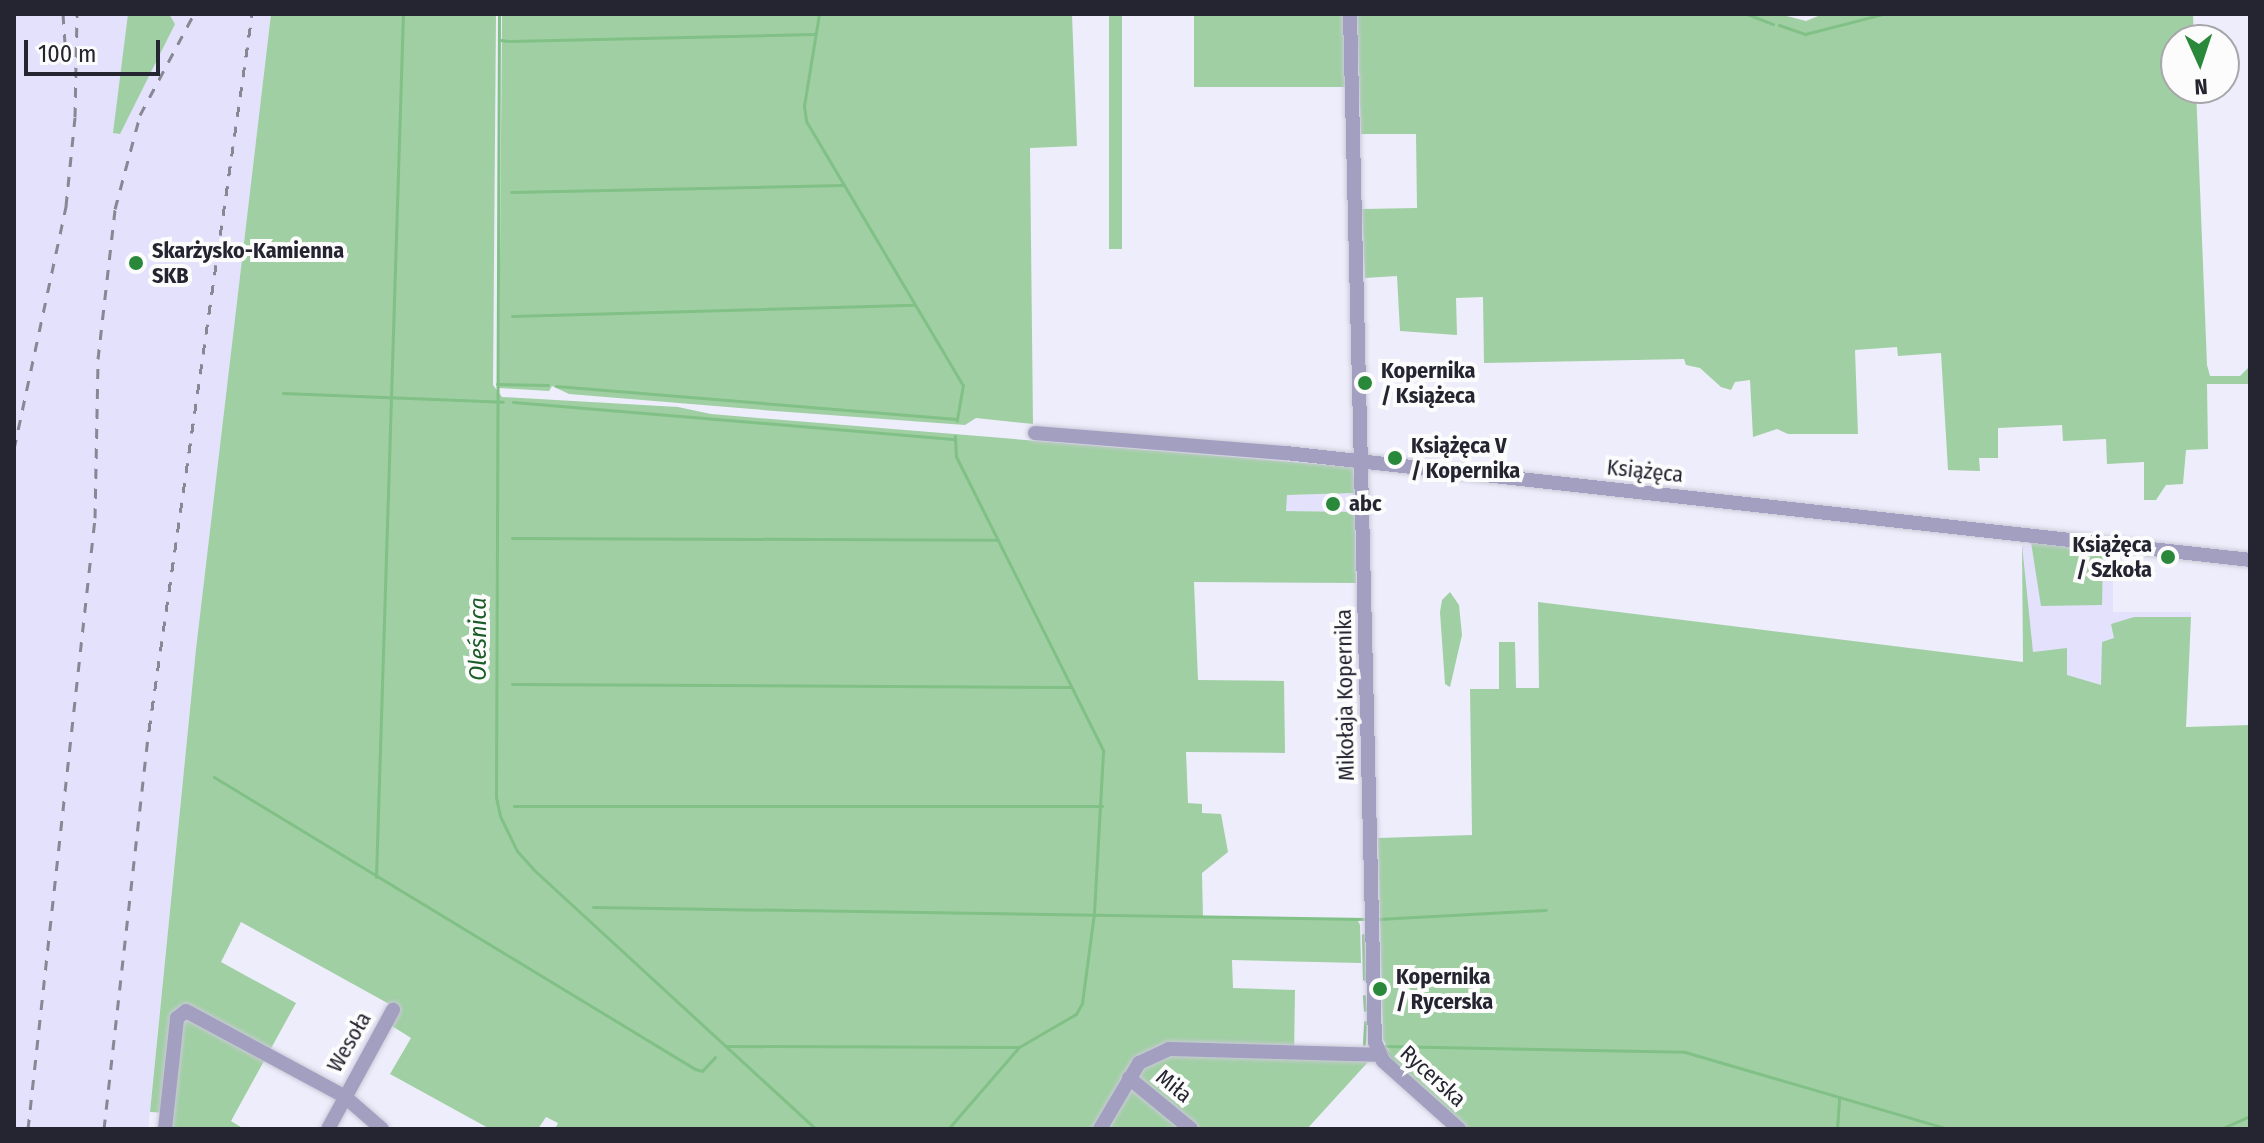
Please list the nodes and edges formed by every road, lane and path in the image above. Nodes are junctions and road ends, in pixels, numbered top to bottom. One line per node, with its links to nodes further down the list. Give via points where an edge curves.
1 (1350, 14): 3 (street, Mikołaja Kopernika)
2 (1035, 433): 3 (street, Książęca)
3 (1361, 462): 4 (street, Książęca); 6 (street, Mikołaja Kopernika)
4 (2250, 560)
5 (393, 1010): 8 (street, Wesoła)
6 (1378, 1055): 7 (street, via 1169,1049 1150,1055); 14 (street, Rycerska)
7 (1129, 1078): 12 (street); 13 (street, Miła)
8 (344, 1096): 9 (street, via 183,1011 177,1018); 10 (street, Wesoła); 11 (street, Wesoła)
9 (165, 1129)
10 (328, 1129)
11 (382, 1129)
12 (1100, 1129)
13 (1191, 1129)
14 (1459, 1129)

